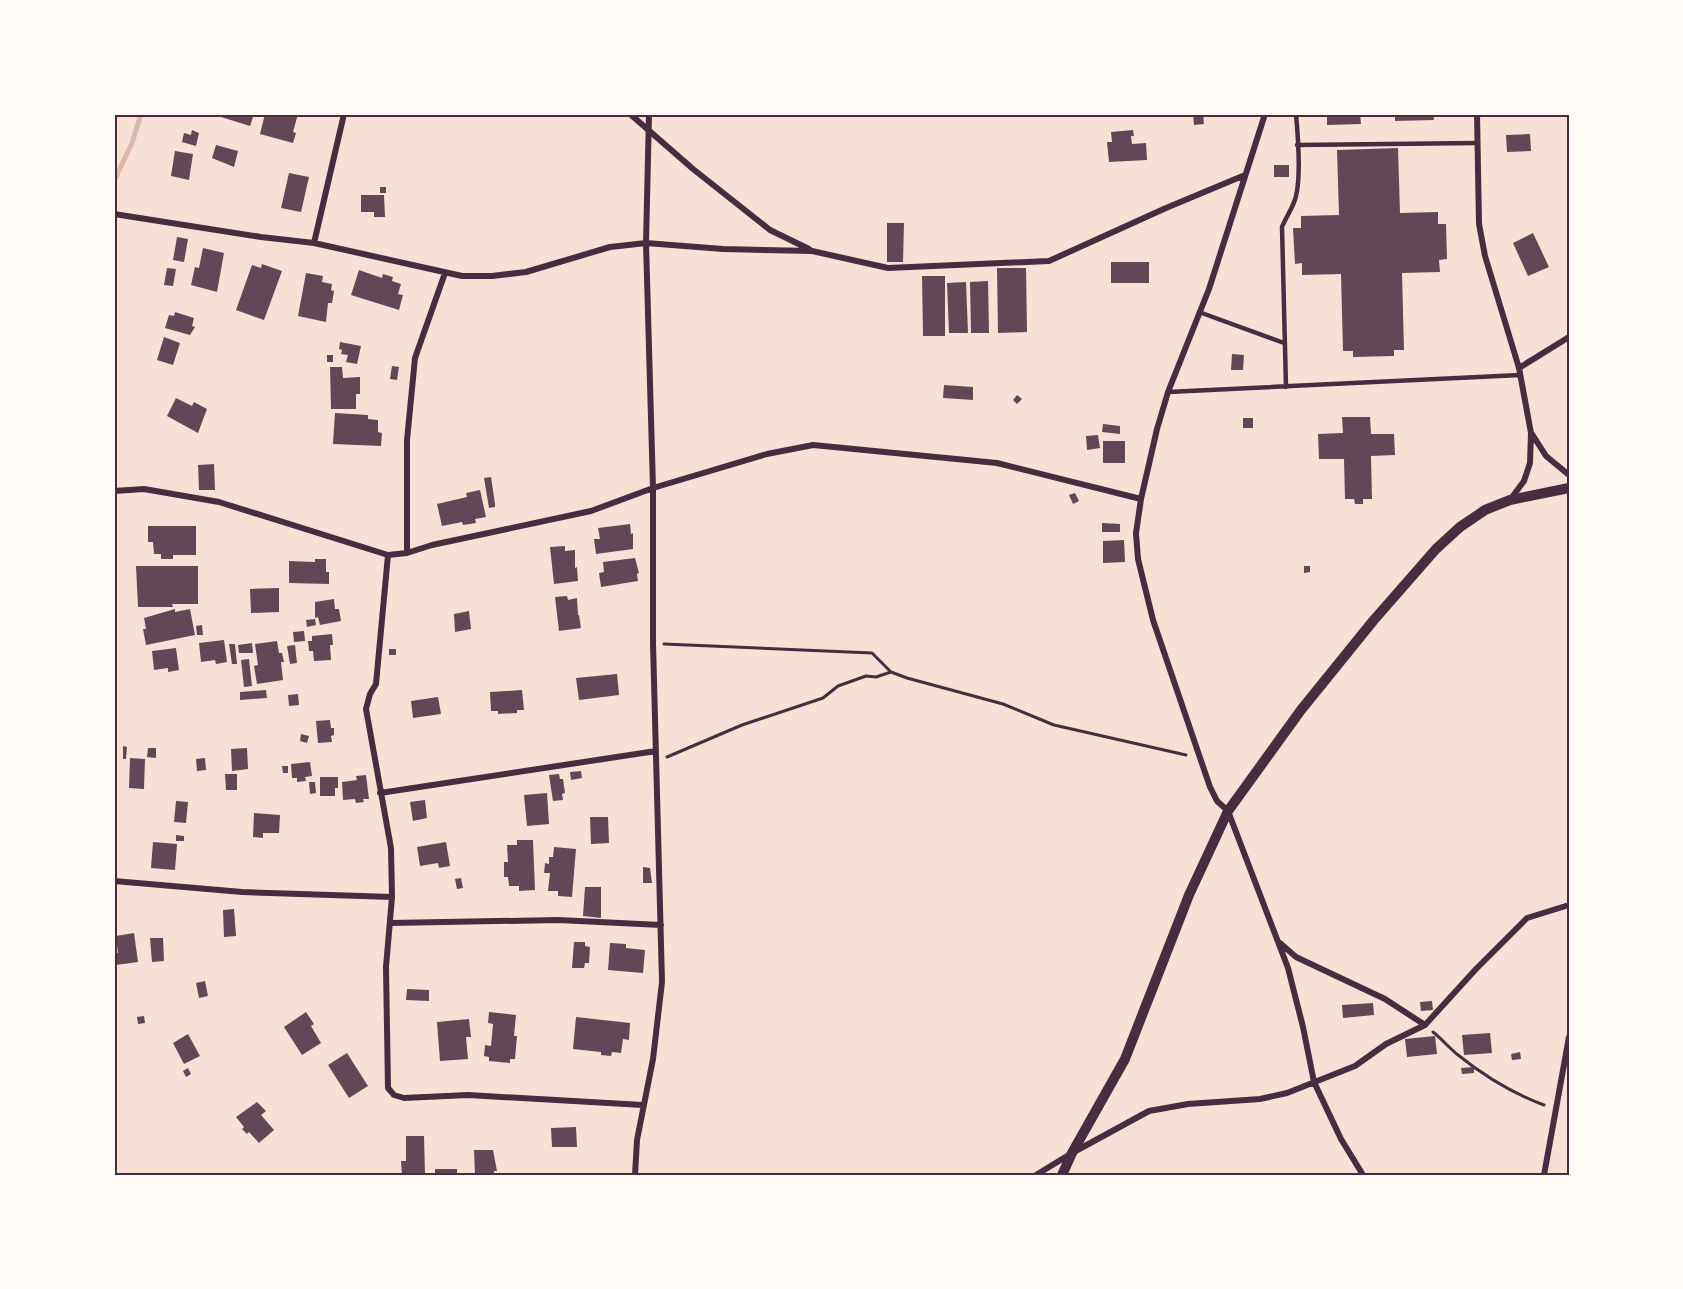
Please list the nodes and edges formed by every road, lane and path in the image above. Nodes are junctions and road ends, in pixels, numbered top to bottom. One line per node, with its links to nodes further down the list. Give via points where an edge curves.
1 (344, 114): 12 (street)
2 (630, 114): 7 (street)
3 (649, 114): 7 (street)
4 (1265, 114): 10 (street)
5 (1296, 114): 9 (lane)
6 (1477, 114): 8 (street)
7 (648, 129): 13 (street); 14 (street, via 771,230)
8 (1477, 142): 9 (lane); 19 (street, via 1479,224)
9 (1297, 145): 18 (lane, via 1298,186 1282,227)
10 (1245, 175): 14 (street, via 1049,261 888,268); 16 (street)
11 (114, 214): 12 (street)
12 (314, 243): 15 (street)
13 (646, 243): 14 (street); 15 (street, via 610,247 526,272 492,276); 25 (street)
14 (812, 251)
15 (445, 273): 30 (street, via 415,358 407,440)
16 (1199, 312): 18 (lane); 22 (street)
17 (1569, 337): 19 (street)
18 (1284, 343): 21 (lane)
19 (1519, 368): 20 (street)
20 (1520, 375): 21 (lane); 23 (street)
21 (1286, 387): 22 (lane)
22 (1168, 392): 28 (street)
23 (1531, 433): 24 (street, via 1546,456); 29 (street, via 1530,463 1524,481)
24 (1569, 475)
25 (653, 488): 28 (street, via 767,454 813,445 998,463); 30 (street, via 591,511); 34 (street)
26 (1569, 488): 29 (street)
27 (114, 491): 31 (street, via 144,489 219,502)
28 (1141, 499): 37 (street, via 1136,533 1138,559 1162,647)
29 (1510, 500): 40 (street, via 1485,510 1436,549 1301,710)
30 (407, 553): 31 (street)
31 (388, 555): 39 (street, via 376,684 366,709)
32 (114, 627): 33 (street)
33 (114, 641)
34 (653, 643): 35 (path, via 872,653); 36 (street)
35 (891, 672): 37 (path, via 1003,704 1054,725); 38 (path, via 838,686 823,698 742,725)
36 (656, 751): 38 (street); 39 (street)
37 (1200, 758): 40 (street, via 1217,801)
38 (656, 762): 45 (street)
39 (380, 794): 42 (street, via 391,848)
40 (1228, 812): 46 (street); 52 (street, via 1189,895 1125,1059)
41 (114, 881): 42 (street, via 242,892)
42 (393, 897): 44 (street)
43 (1569, 905): 47 (street, via 1527,918)
44 (390, 923): 45 (street, via 558,920); 50 (street, via 386,967 388,1088 394,1095)
45 (661, 925): 50 (street, via 662,982)
46 (1279, 941): 47 (street, via 1296,957 1385,999); 49 (street)
47 (1425, 1025): 49 (street, via 1386,1044 1355,1066); 51 (path, via 1491,1077 1524,1098)
48 (1569, 1037): 51 (street)
49 (1314, 1082): 52 (street, via 1260,1099 1149,1111); 56 (street)
50 (644, 1105): 53 (street)
51 (1556, 1109): 57 (street)
52 (1072, 1152): 54 (street); 55 (street)
53 (635, 1175)
54 (1036, 1175)
55 (1062, 1175)
56 (1363, 1175)
57 (1544, 1175)

